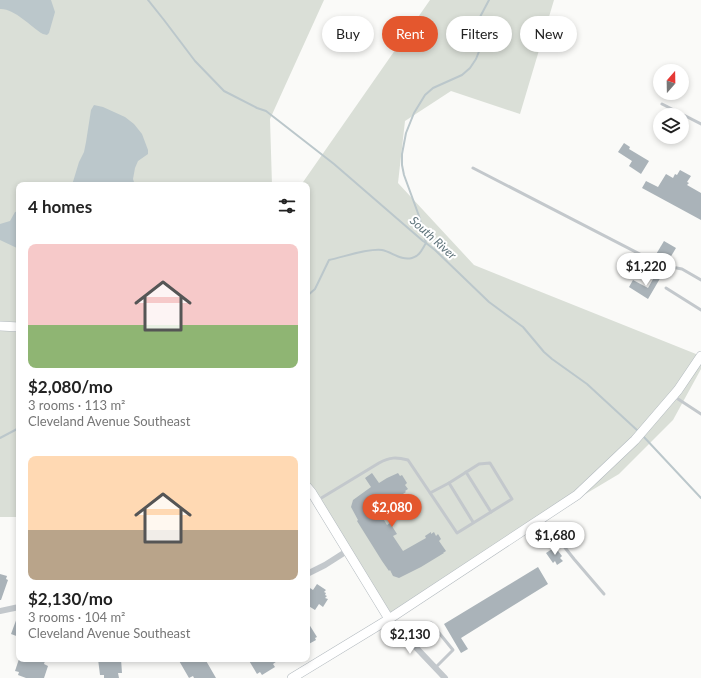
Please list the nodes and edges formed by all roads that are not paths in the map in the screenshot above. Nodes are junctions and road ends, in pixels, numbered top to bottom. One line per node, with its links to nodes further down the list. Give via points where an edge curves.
1 (662, 104): 2 (lane)
2 (701, 124)
3 (473, 168): 4 (lane, via 661,265 682,269)
4 (701, 280)
5 (666, 288): 6 (lane)
6 (701, 310)
7 (0, 326): 8 (main road)
8 (16, 327)
9 (701, 356): 10 (main road)
10 (673, 396): 11 (lane); 18 (main road, via 635,440 577,495)
11 (701, 414)
12 (466, 472): 13 (lane); 17 (lane); 17 (lane, via 479,464 490,463 507,490 512,499)
13 (449, 483): 15 (lane); 19 (lane)
14 (310, 492): 16 (main road)
15 (430, 493): 16 (lane, via 408,460 397,457 384,460); 19 (lane, via 456,533)
16 (316, 501): 20 (main road)
17 (491, 512): 19 (lane)
18 (542, 518): 22 (lane); 25 (main road)
19 (473, 522)
20 (347, 551): 21 (street); 25 (main road)
21 (310, 572)
22 (604, 594)
23 (16, 607): 24 (street)
24 (0, 611)
25 (389, 619): 27 (street); 28 (main road)
26 (430, 623): 27 (lane, via 453,650)
27 (435, 668): 29 (street)
28 (292, 678)
29 (445, 678)

